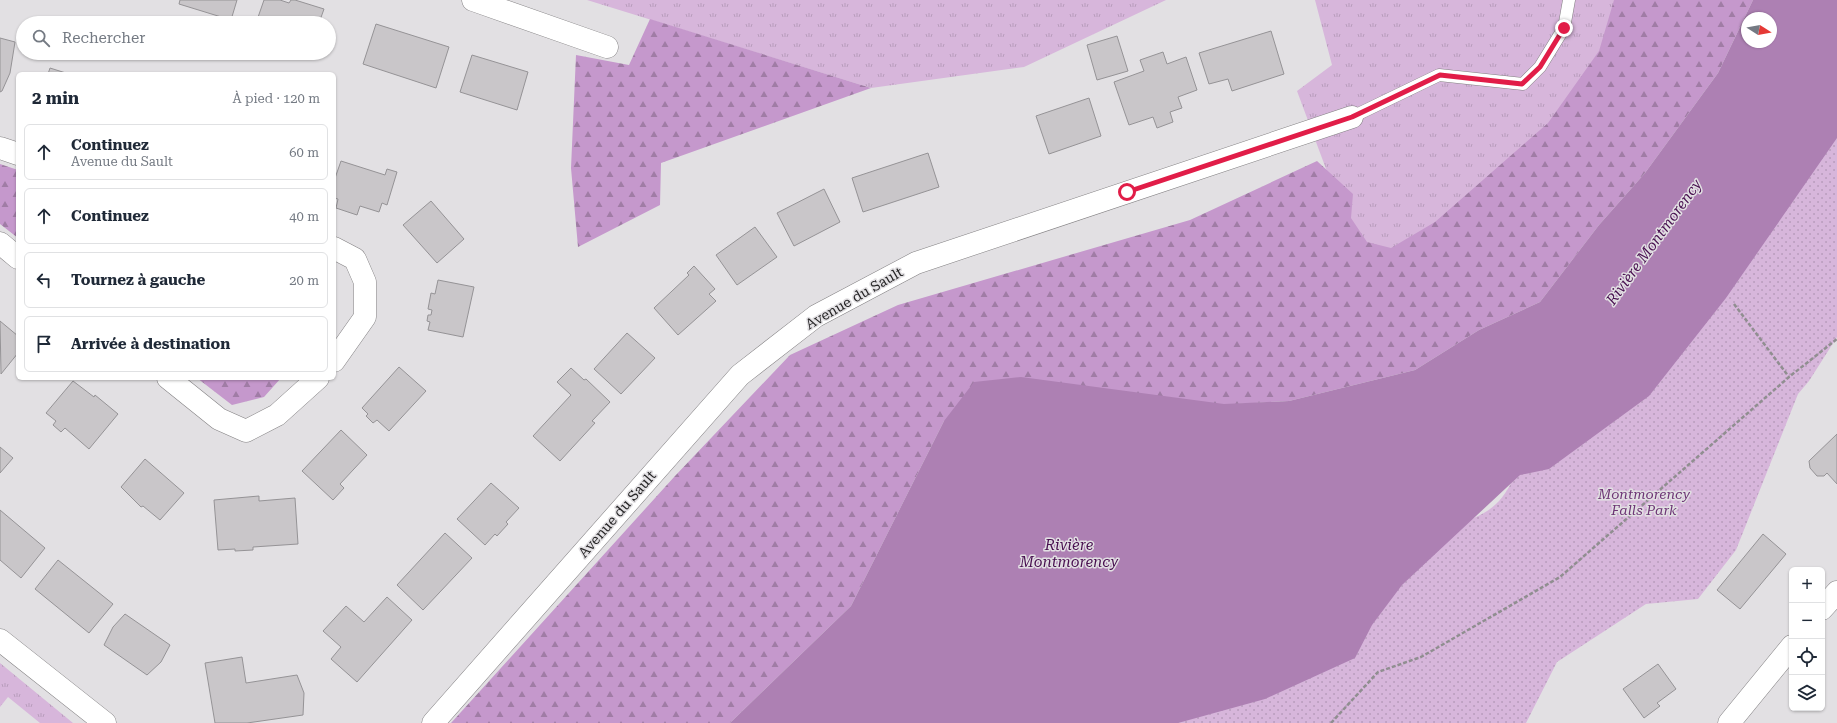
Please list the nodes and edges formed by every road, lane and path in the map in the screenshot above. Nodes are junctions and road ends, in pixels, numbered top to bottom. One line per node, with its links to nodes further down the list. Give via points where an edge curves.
1 (473, 0): 3 (street)
2 (1570, 0): 4 (lane, via 1564,28 1540,67 1522,84 1440,75)
3 (607, 47)
4 (1352, 117): 21 (street, Avenue du Sault, via 916,263 816,316 740,375)
5 (0, 148): 6 (street)
6 (16, 153)
7 (0, 243): 9 (street)
8 (336, 249): 12 (street, via 355,259 365,282 364,317)
9 (16, 256)
10 (1734, 304): 13 (path)
11 (1837, 339): 13 (path)
12 (336, 358)
13 (1788, 377): 22 (path, via 1560,577 1421,657 1378,672)
14 (170, 380): 15 (street, via 219,419 246,431 277,415)
15 (316, 380)
16 (1837, 592): 17 (street)
17 (1825, 606)
18 (0, 640): 20 (street)
19 (1789, 650): 23 (street)
20 (105, 723)
21 (433, 723)
22 (1331, 723)
23 (1729, 723)

